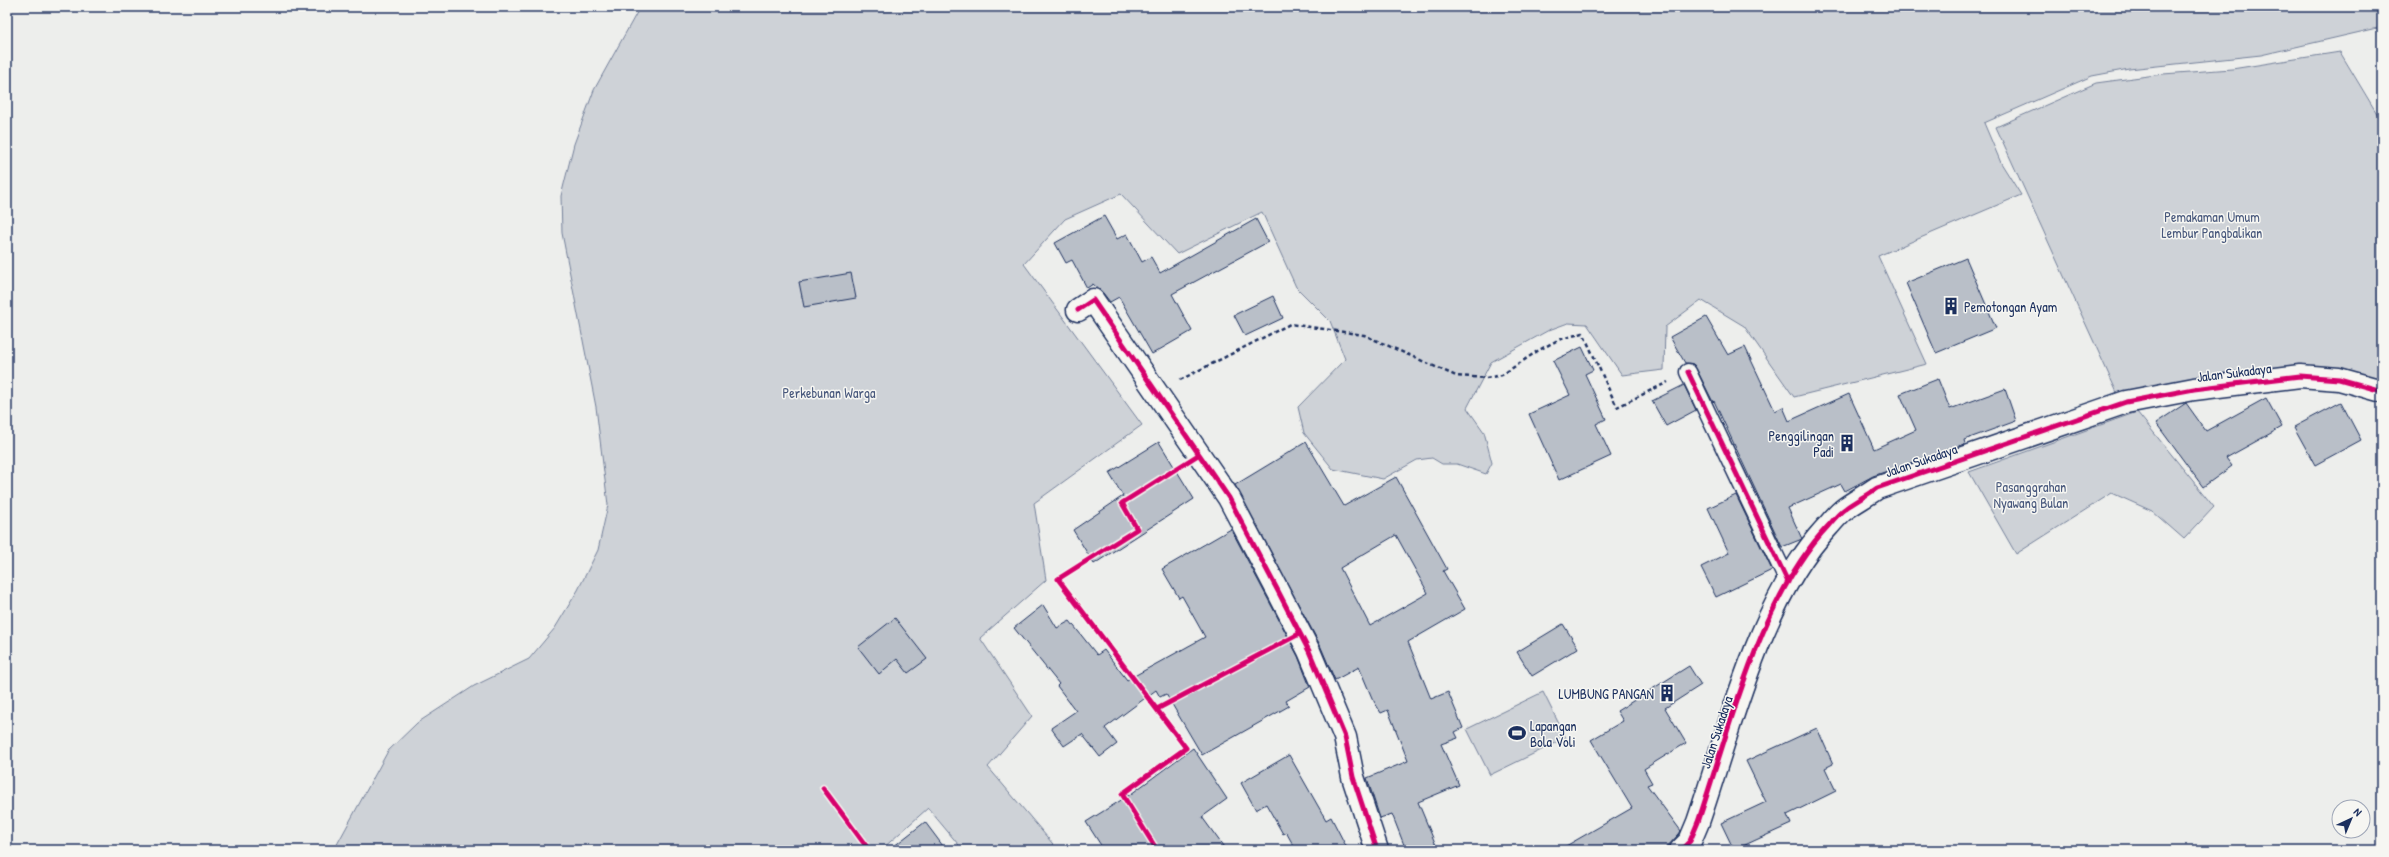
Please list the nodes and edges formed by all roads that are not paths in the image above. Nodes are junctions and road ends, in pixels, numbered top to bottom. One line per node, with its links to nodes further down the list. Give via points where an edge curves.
1 (1078, 310): 5 (street, via 1093,300 1229,498 1309,651 1345,738 1353,778)
2 (1688, 372): 4 (lane)
3 (2382, 391): 4 (street, Jalan Sukadaya, via 2340,379 2300,376 2194,389 2126,402 1877,488 1845,508 1817,538)
4 (1788, 582): 6 (street, Jalan Sukadaya, via 1770,616 1745,682 1698,822 1690,840)
5 (1377, 850)
6 (1681, 850)

